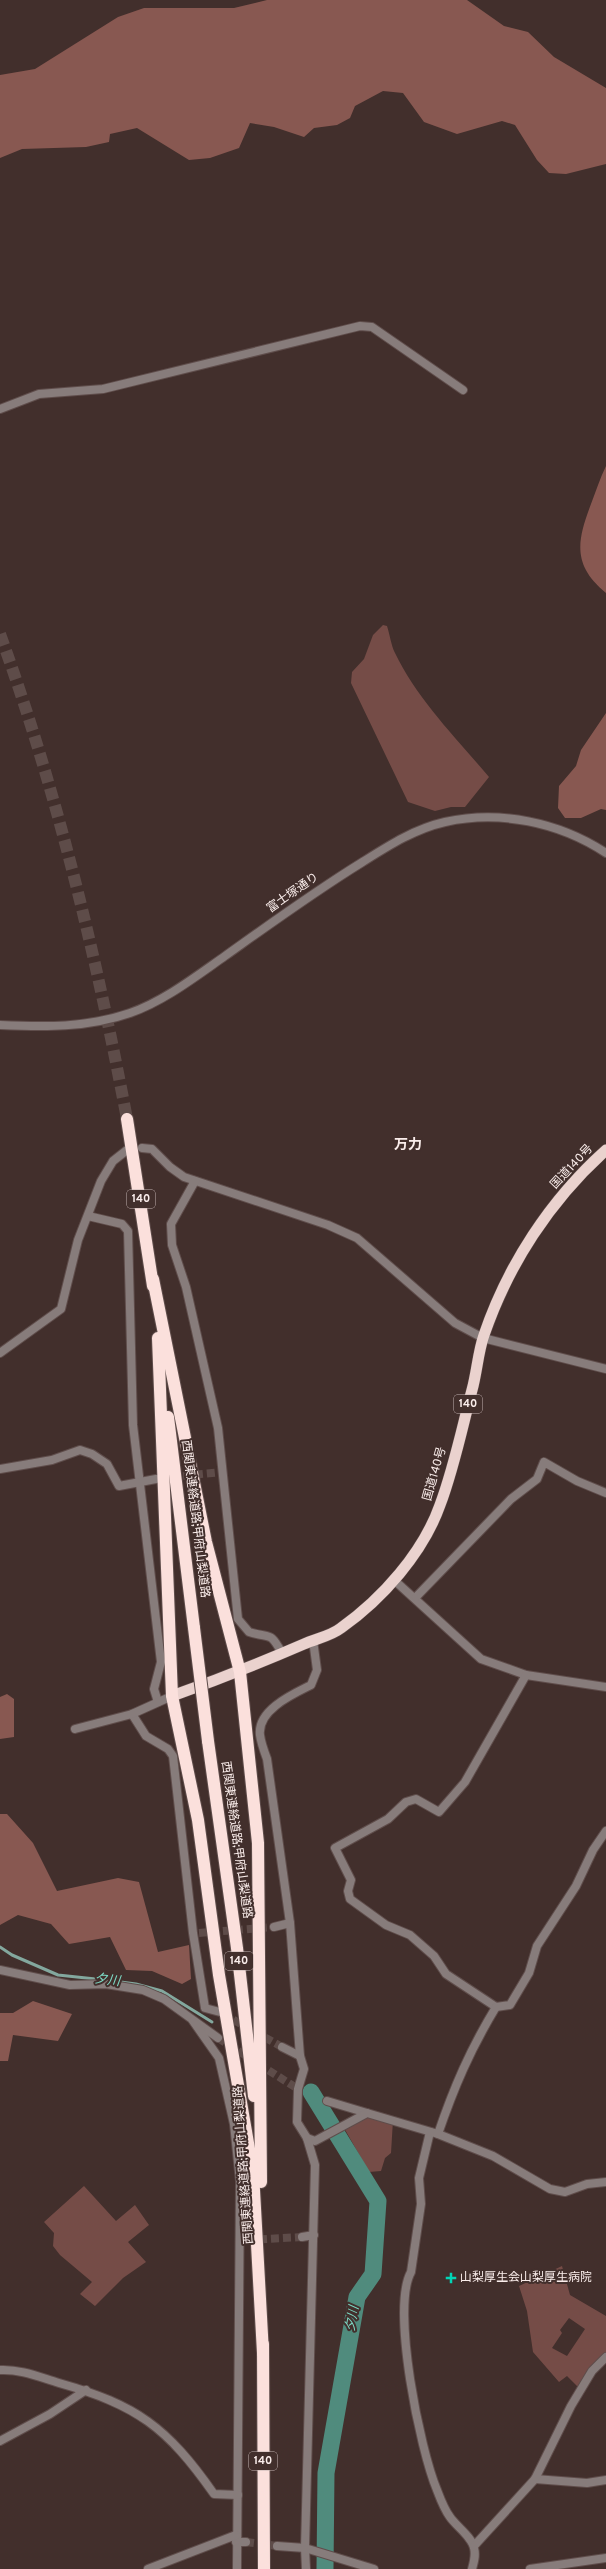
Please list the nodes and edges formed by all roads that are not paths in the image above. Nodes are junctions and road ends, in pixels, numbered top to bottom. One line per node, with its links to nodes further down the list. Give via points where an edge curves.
1 (463, 390): 2 (street, via 372,326 360,326 102,389 39,394)
2 (0, 409)
3 (606, 853): 4 (street, 富士塚通り, via 572,834 521,819 464,819 438,824 403,837 324,886 178,989 140,1009 78,1026)
4 (0, 1025)
5 (127, 1119): 11 (highway, 西関東連絡道路;甲府山梨道路 / 140)
6 (142, 1148): 9 (street, via 152,1149 170,1167)
7 (127, 1150): 10 (street, via 113,1161 101,1181)
8 (606, 1150): 13 (highway, 国道140号 / 140, via 569,1188 524,1248 505,1284)
9 (195, 1181): 13 (street, via 328,1225 357,1238 455,1323); 23 (street, via 171,1224 172,1245 186,1287 218,1428 238,1619 249,1632 267,1634 273,1638)
10 (88, 1216): 14 (street, via 78,1240 61,1309); 18 (street, via 122,1224 128,1231 133,1425)
11 (153, 1279): 12 (highway, 西関東連絡道路;甲府山梨道路 / 140); 24 (highway, via 206,1542)
12 (158, 1338): 27 (highway); 45 (highway, 西関東連絡道路;甲府山梨道路 / 140, bridge, via 208,1741 237,1948)
13 (483, 1338): 15 (street); 20 (highway, 国道140号 / 140, via 440,1506 421,1542)
14 (0, 1353)
15 (606, 1369)
16 (0, 1469): 18 (street, via 52,1460 80,1450 107,1464 119,1486)
17 (156, 1479): 18 (street)
18 (139, 1482): 28 (street, via 161,1662 154,1689)
19 (606, 1493): 21 (street, via 577,1481 544,1462 537,1479 511,1499)
20 (394, 1580): 21 (street); 22 (highway, 国道140号 / 140, via 368,1607 339,1630)
21 (416, 1597): 25 (street, via 481,1659)
22 (313, 1640): 23 (highway, 国道140号 / 140); 32 (street, via 317,1670 311,1685 284,1700 266,1714 261,1723 260,1733 267,1759)
23 (282, 1653): 24 (highway, 国道140号 / 140)
24 (240, 1672): 27 (highway, 国道140号 / 140); 45 (highway, via 258,1843)
25 (526, 1675): 26 (street); 35 (street, via 465,1782 439,1812 416,1799 406,1802 388,1819 335,1848 351,1880 348,1890 350,1899 386,1925 410,1934 434,1956 446,1974)
26 (606, 1687)
27 (172, 1696): 28 (street); 49 (highway, via 198,1820 219,1975 253,2172)
28 (158, 1702): 29 (street)
29 (132, 1714): 30 (street); 36 (street, via 146,1736 168,1749 173,1756 205,2008)
30 (75, 1729)
31 (606, 1831): 35 (street, via 593,1850 576,1886 537,1946 530,1973 510,2005)
32 (290, 1923): 33 (street); 40 (street)
33 (274, 1928)
34 (0, 1970): 37 (street, via 70,1985 106,1984 143,1990 164,1999)
35 (496, 2007): 43 (street, via 459,2075)
36 (220, 2012)
37 (193, 2021): 38 (street); 56 (street, via 219,2058 234,2124 240,2181 243,2240)
38 (218, 2038)
39 (282, 2047): 40 (street)
40 (300, 2056): 44 (street, via 304,2069 298,2089 297,2122)
41 (327, 2101): 42 (street)
42 (367, 2113): 43 (street); 44 (street, via 315,2141)
43 (434, 2133): 46 (street, via 512,2165 550,2189 565,2192 587,2184); 60 (street, via 419,2178 421,2204 411,2272 406,2281 404,2294 407,2344 418,2423 428,2465 449,2516)
44 (307, 2138): 47 (street, via 315,2165)
45 (261, 2182): 49 (highway, 西関東連絡道路;甲府山梨道路 / 140)
46 (606, 2182)
47 (314, 2235): 48 (street); 61 (street)
48 (302, 2237)
49 (263, 2353): 65 (highway, 西関東連絡道路;甲府山梨道路 / 140)
50 (606, 2357): 54 (street, via 592,2372 571,2406)
51 (0, 2370): 52 (street, via 16,2369)
52 (86, 2390): 53 (street, via 50,2414); 56 (street, via 120,2404 151,2422 174,2442 214,2494)
53 (0, 2441)
54 (535, 2479): 55 (street, via 587,2483); 60 (street)
55 (606, 2480)
56 (238, 2495): 57 (street)
57 (236, 2538): 58 (street); 63 (street); 64 (street)
58 (246, 2542)
59 (277, 2546): 61 (street)
60 (474, 2546): 68 (street)
61 (305, 2548): 66 (street); 67 (street)
62 (606, 2558): 69 (street)
63 (148, 2569)
64 (237, 2569)
65 (264, 2569)
66 (306, 2569)
67 (374, 2569)
68 (472, 2569)
69 (530, 2569)

